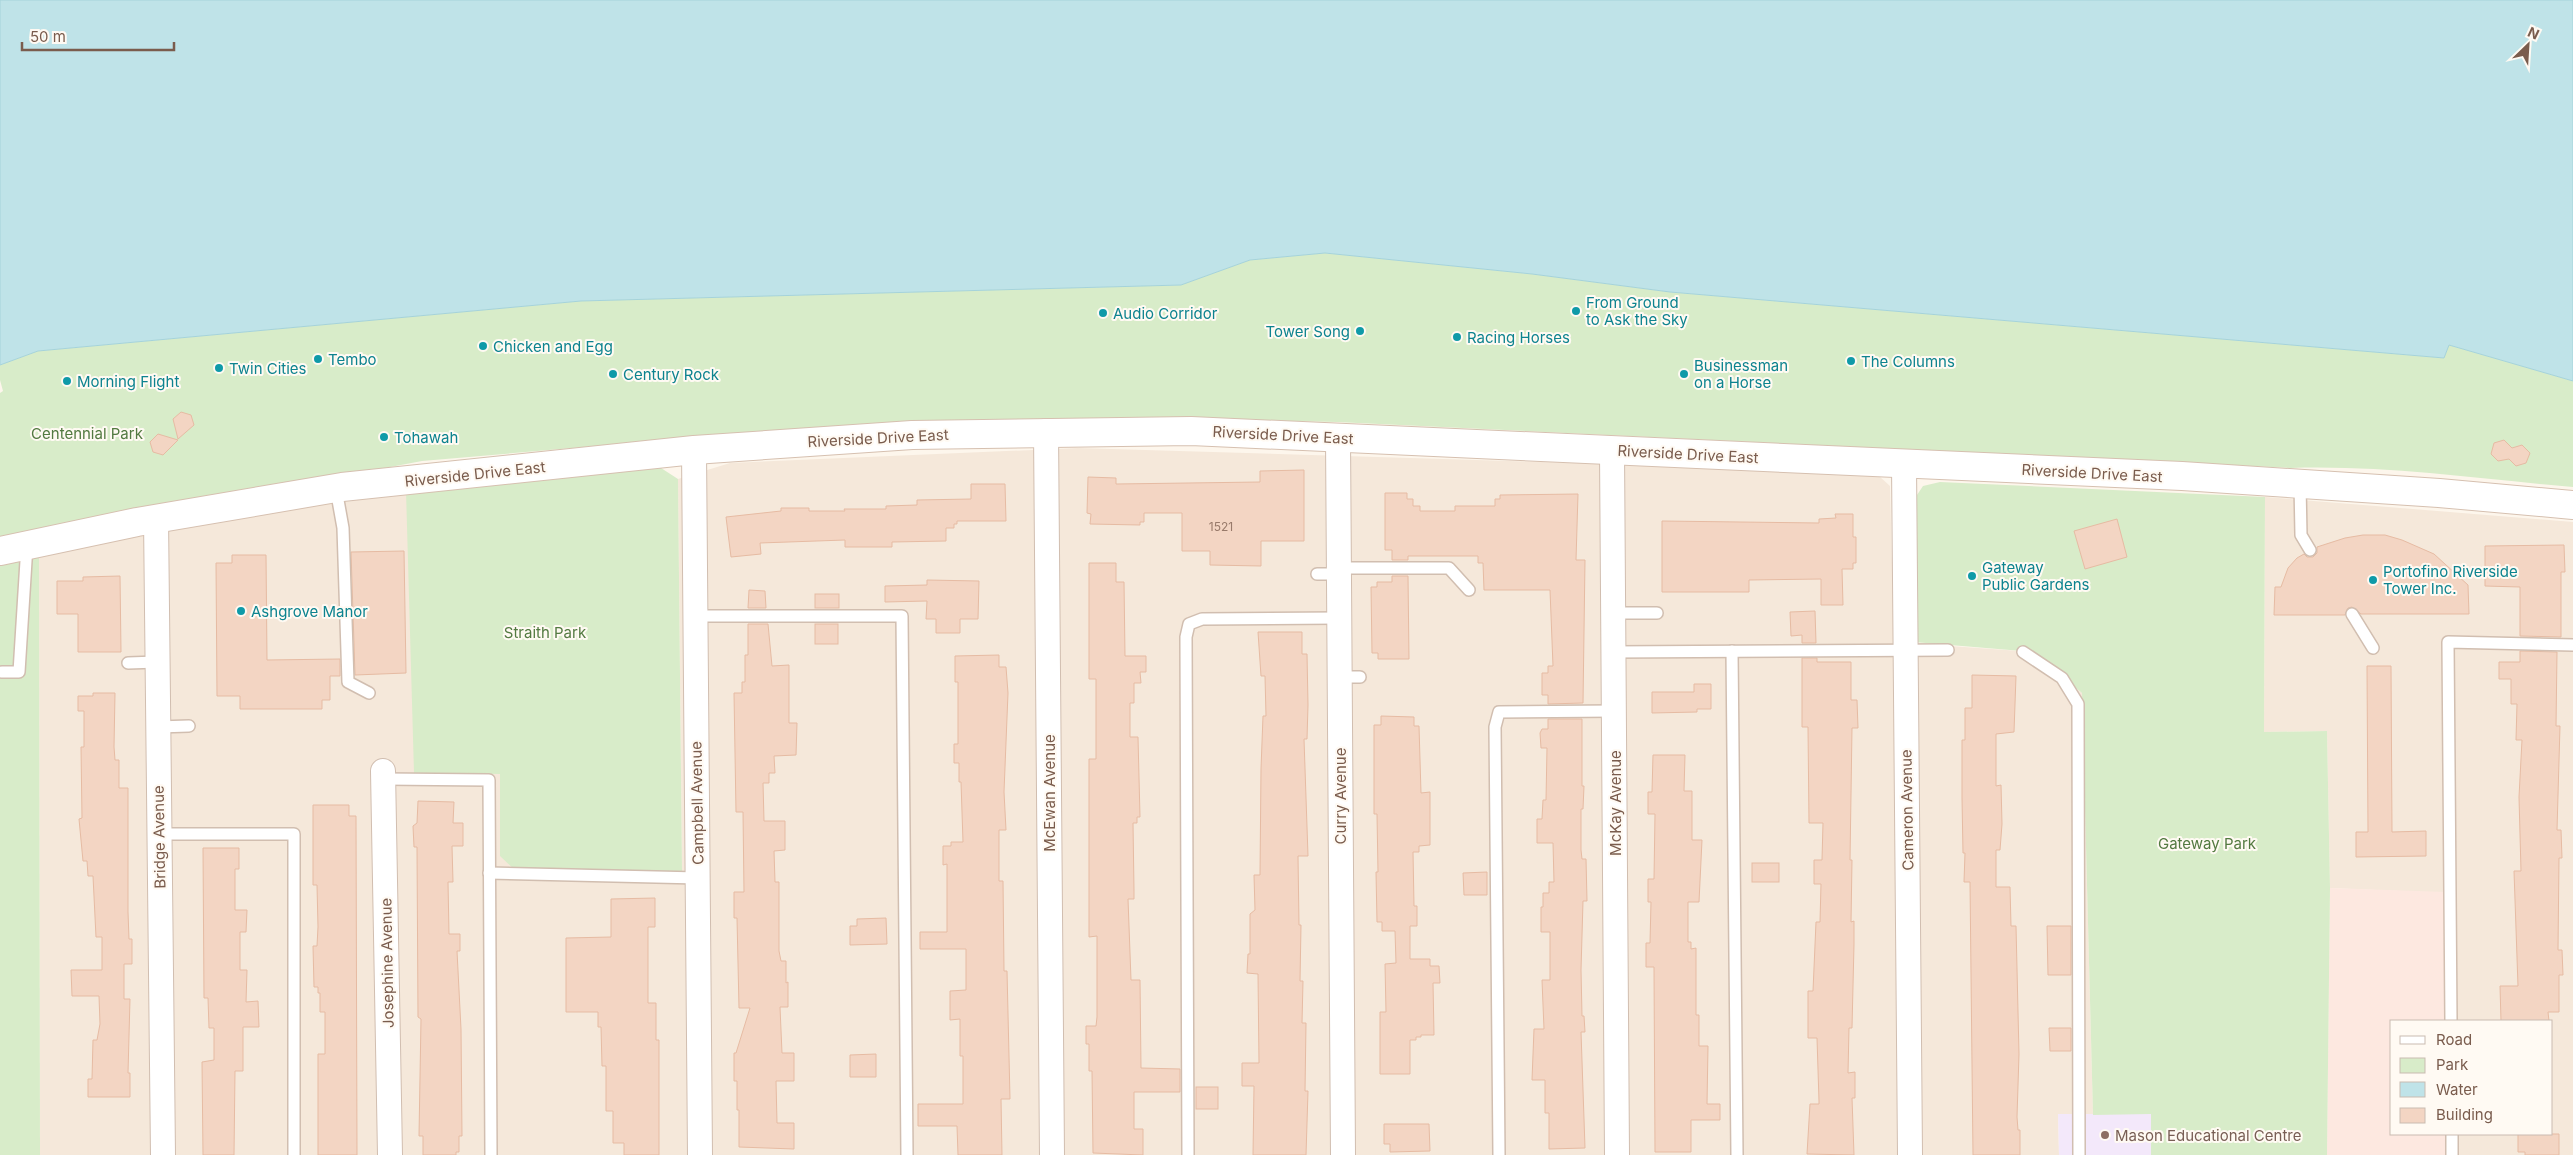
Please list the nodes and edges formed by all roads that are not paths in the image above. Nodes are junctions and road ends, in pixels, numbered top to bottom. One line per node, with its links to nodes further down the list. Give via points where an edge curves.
1 (1046, 431): 2 (main road, Riverside Drive East, via 1191,431); 3 (main road, Riverside Drive East, via 912,435); 46 (street, McEwan Avenue)
2 (1338, 438): 4 (main road, Riverside Drive East); 13 (street, Curry Avenue)
3 (694, 450): 7 (main road, Riverside Drive East); 18 (street, Campbell Avenue)
4 (1612, 451): 5 (main road, Riverside Drive East); 15 (street, McKay Avenue)
5 (1904, 464): 6 (main road, Riverside Drive East); 22 (street, Cameron Avenue)
6 (2300, 484): 8 (main road, Riverside Drive East); 11 (lane, via 2301,535)
7 (336, 488): 9 (main road, Riverside Drive East); 30 (lane, via 343,528 348,682)
8 (2573, 505)
9 (156, 518): 10 (main road, Riverside Drive East); 27 (street, Bridge Avenue)
10 (27, 545): 12 (main road, Riverside Drive East); 29 (lane, via 19,672)
11 (2310, 550)
12 (0, 551)
13 (1332, 572): 14 (lane, via 1449,568); 19 (street, Curry Avenue)
14 (1469, 590)
15 (1613, 613): 16 (lane); 25 (street, McKay Avenue)
16 (1657, 613)
17 (2352, 614): 21 (lane)
18 (695, 616): 37 (street, Campbell Avenue); 45 (lane, via 902,616)
19 (1339, 618): 47 (lane, via 1202,619 1189,624 1186,637); 48 (street, Curry Avenue, via 1350,677)
20 (2573, 645): 38 (lane, via 2448,642)
21 (2373, 648)
22 (1906, 650): 23 (lane); 24 (lane); 52 (street, Cameron Avenue)
23 (1948, 650)
24 (1732, 651): 25 (lane); 51 (lane)
25 (1613, 652): 31 (street, McKay Avenue)
26 (2023, 652): 53 (lane, via 2062,678 2078,704)
27 (157, 662): 28 (lane); 32 (street, Bridge Avenue)
28 (128, 663)
29 (2, 672)
30 (368, 693)
31 (1614, 711): 49 (lane, via 1499,712 1495,727); 50 (street, McKay Avenue)
32 (158, 726): 33 (lane); 35 (street, Bridge Avenue)
33 (188, 726)
34 (382, 770): 36 (lane, via 488,780); 42 (street, Josephine Avenue)
35 (159, 834): 40 (street, Bridge Avenue); 41 (lane, via 294,834)
36 (489, 873): 37 (lane); 43 (lane)
37 (698, 878): 44 (street, Campbell Avenue)
38 (2451, 1020)
39 (2452, 1135): 54 (lane)
40 (163, 1155)
41 (294, 1155)
42 (390, 1155)
43 (491, 1155)
44 (700, 1155)
45 (908, 1155)
46 (1052, 1155)
47 (1188, 1155)
48 (1343, 1155)
49 (1499, 1155)
50 (1618, 1155)
51 (1737, 1155)
52 (1910, 1155)
53 (2079, 1155)
54 (2452, 1155)

